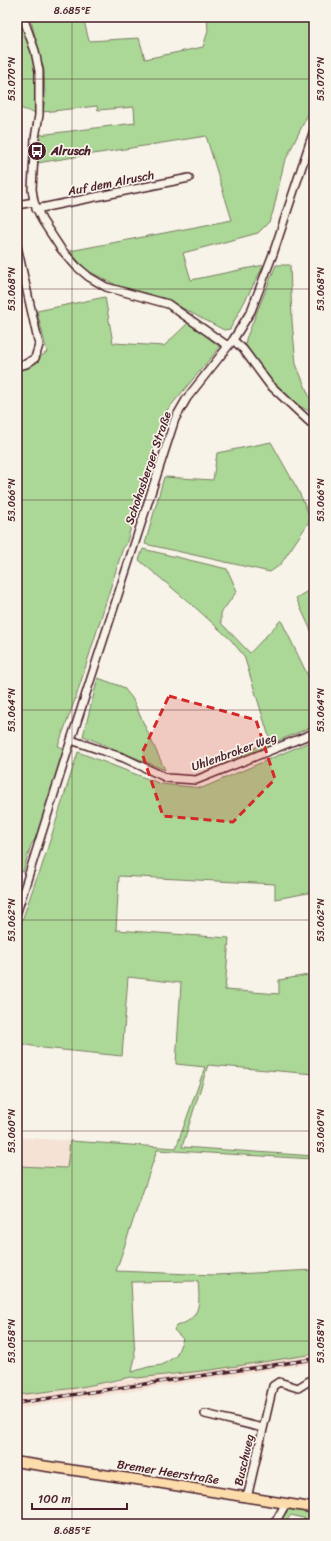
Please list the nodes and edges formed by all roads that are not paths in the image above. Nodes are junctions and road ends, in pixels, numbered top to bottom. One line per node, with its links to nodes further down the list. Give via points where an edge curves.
1 (23, 17): 5 (street, via 39,71 39,114 32,189)
2 (314, 130): 7 (street, Schohasberger Straße, via 261,286 251,311)
3 (189, 178): 5 (street, Auf dem Alrusch)
4 (17, 205): 5 (street, Auf dem Alrusch)
5 (35, 205): 7 (street, via 62,249 89,277 106,287 168,304)
6 (17, 246): 8 (street, via 39,345 35,358)
7 (231, 343): 9 (street, via 243,349 269,384); 11 (street, Schohasberger Straße, via 187,398 175,419)
8 (17, 366)
9 (314, 426)
10 (314, 733): 11 (street, Uhlenbroker Weg, via 196,780 168,778 124,758)
11 (71, 740): 12 (street, Schohasberger Straße)
12 (17, 912)
13 (314, 1378): 15 (street, Buschweg, via 298,1388 279,1382 273,1386)
14 (205, 1414): 15 (street, Buschweg)
15 (263, 1428): 17 (street, Buschweg)
16 (17, 1462): 17 (main road, Bremer Heerstraße, via 147,1480)
17 (247, 1498): 18 (main road, Bremer Heerstraße)
18 (286, 1503): 19 (main road, Bremer Heerstraße); 20 (street, via 276,1521)
19 (314, 1508)
20 (270, 1524)

